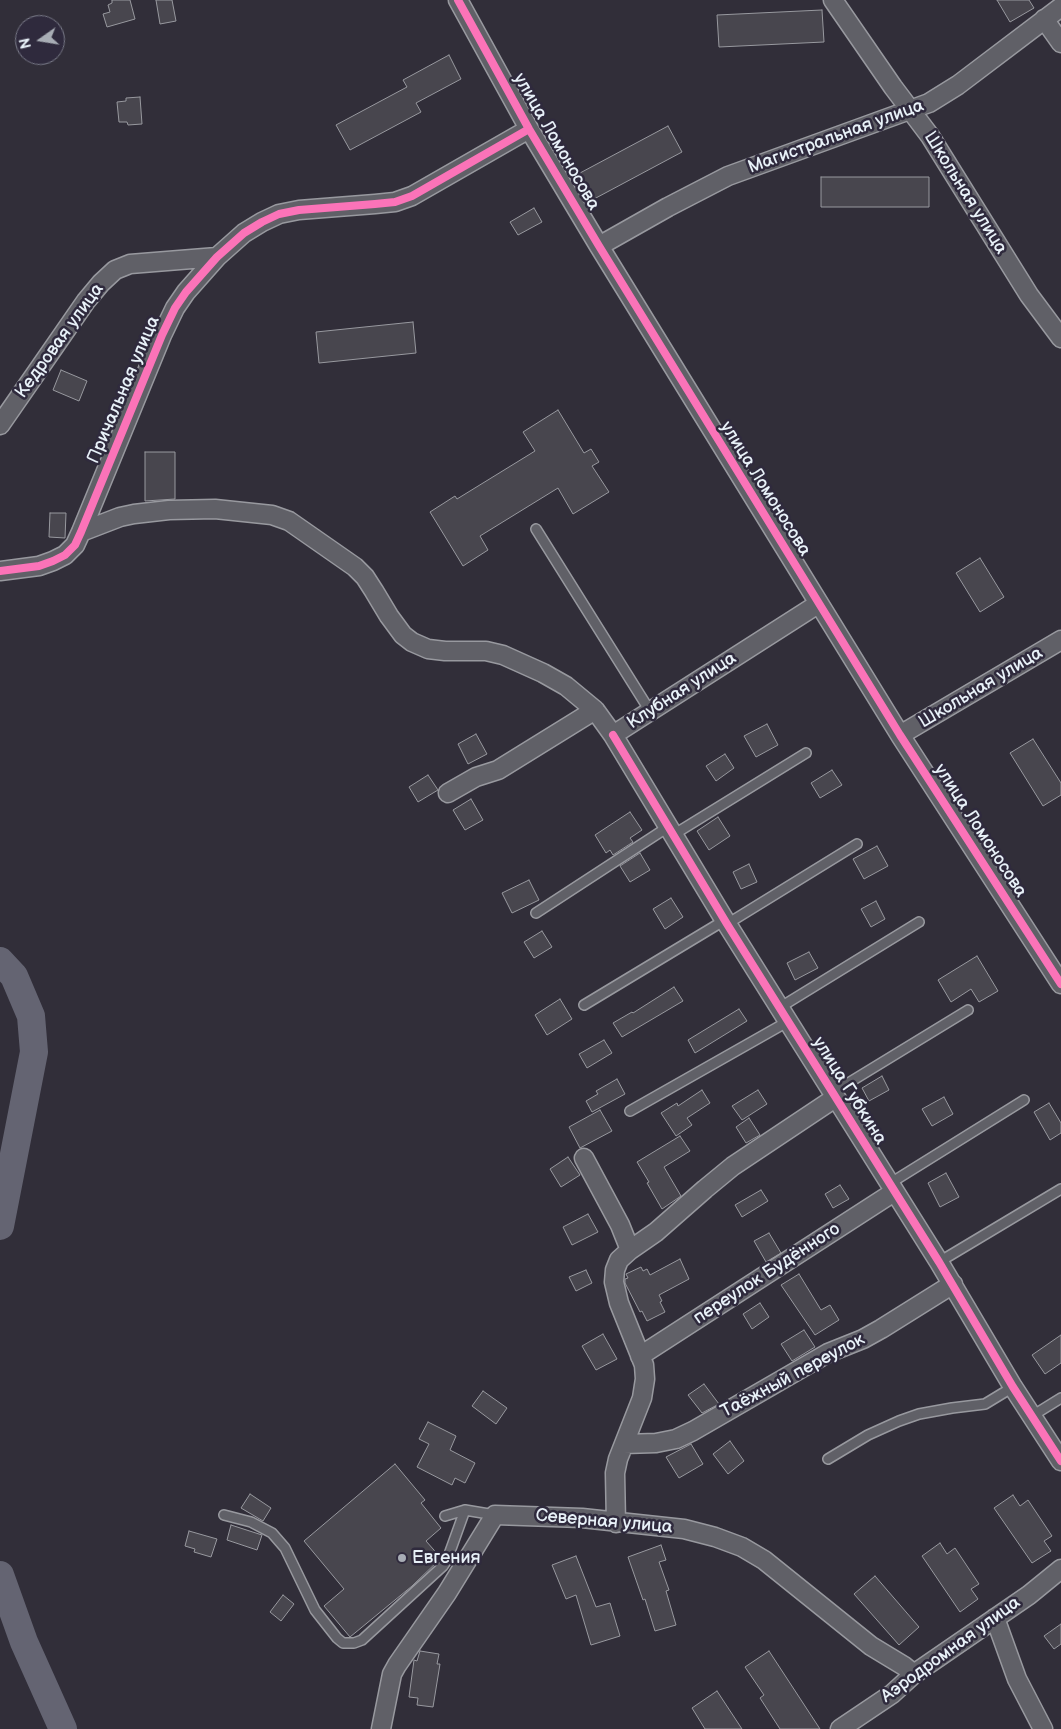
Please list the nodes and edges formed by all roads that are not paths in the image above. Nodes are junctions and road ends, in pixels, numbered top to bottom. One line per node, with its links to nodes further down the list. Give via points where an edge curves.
1 (458, 0): 7 (street, улица Ломоносова)
2 (834, 0): 6 (street, Школьная улица)
3 (1061, 7): 4 (street, Магистральная улица)
4 (1044, 20): 5 (street); 6 (street, Магистральная улица, via 958,85)
5 (1061, 43)
6 (911, 110): 8 (street, Магистральная улица, via 728,176); 10 (street, Школьная улица)
7 (529, 129): 8 (street, улица Ломоносова); 9 (street, Причальная улица, via 412,196 395,202 279,214 244,233)
8 (599, 246): 15 (street, улица Ломоносова)
9 (217, 257): 11 (street, Кедровая улица, via 130,264 115,270 86,300); 13 (street, Причальная улица, via 186,292 170,317)
10 (1061, 338)
11 (0, 425)
12 (536, 529): 18 (lane)
13 (82, 532): 14 (street, Причальная улица, via 75,545 53,562); 17 (street, Клубная улица, via 120,517 170,510 215,509 272,515 289,521 354,567 374,591 388,616 412,642 428,649 486,651 503,655 566,686)
14 (0, 571)
15 (818, 604): 18 (street, Клубная улица); 20 (street, улица Ломоносова)
16 (1061, 640): 20 (street, Школьная улица)
17 (595, 710): 19 (street, Клубная улица); 22 (street, via 498,770 476,777)
18 (650, 712): 19 (street, Клубная улица)
19 (613, 735): 23 (street, улица Губкина)
20 (900, 735): 28 (street, улица Ломоносова)
21 (806, 753): 23 (lane)
22 (448, 793)
23 (671, 831): 25 (lane); 26 (street, улица Губкина)
24 (857, 844): 26 (lane)
25 (536, 913)
26 (726, 922): 29 (lane); 31 (street, улица Губкина)
27 (918, 922): 31 (lane)
28 (1061, 984)
29 (584, 1004)
30 (968, 1010): 32 (lane)
31 (783, 1015): 32 (street, улица Губкина); 34 (lane)
32 (834, 1095): 36 (street, улица Губкина); 38 (street, via 733,1166)
33 (1024, 1100): 36 (lane, переулок Будённого)
34 (630, 1111)
35 (584, 1158): 38 (street)
36 (892, 1188): 39 (street, улица Губкина); 41 (street, переулок Будённого)
37 (1061, 1189): 39 (lane)
38 (630, 1250): 41 (street, via 619,1260 614,1282)
39 (939, 1262): 40 (street, улица Губкина)
40 (953, 1284): 42 (street, улица Губкина); 45 (street, Таёжный переулок, via 864,1339 828,1354 693,1431 676,1439)
41 (640, 1356): 45 (street, via 645,1379 642,1398)
42 (1014, 1387): 44 (street, улица Губкина); 46 (lane, via 985,1404 919,1414 899,1421)
43 (1061, 1398): 44 (lane)
44 (1032, 1416): 47 (street, улица Губкина)
45 (624, 1444): 52 (street, via 615,1473)
46 (828, 1459)
47 (1061, 1461)
48 (465, 1510): 49 (lane, via 444,1566 354,1644 343,1643 337,1638 315,1610 285,1548 272,1534 251,1522); 50 (lane); 51 (lane)
49 (224, 1515)
50 (495, 1515): 52 (street, Северная улица); 56 (street, via 451,1588 396,1665)
51 (445, 1516)
52 (616, 1522): 55 (street, Северная улица, via 684,1529 742,1547 764,1560 871,1646)
53 (1061, 1569): 54 (street, Аэродромная улица)
54 (995, 1618): 55 (street, Аэродромная улица); 58 (street, via 1017,1679)
55 (914, 1674): 57 (street, Аэродромная улица, via 892,1694)
56 (381, 1729)
57 (840, 1729)
58 (1043, 1729)

